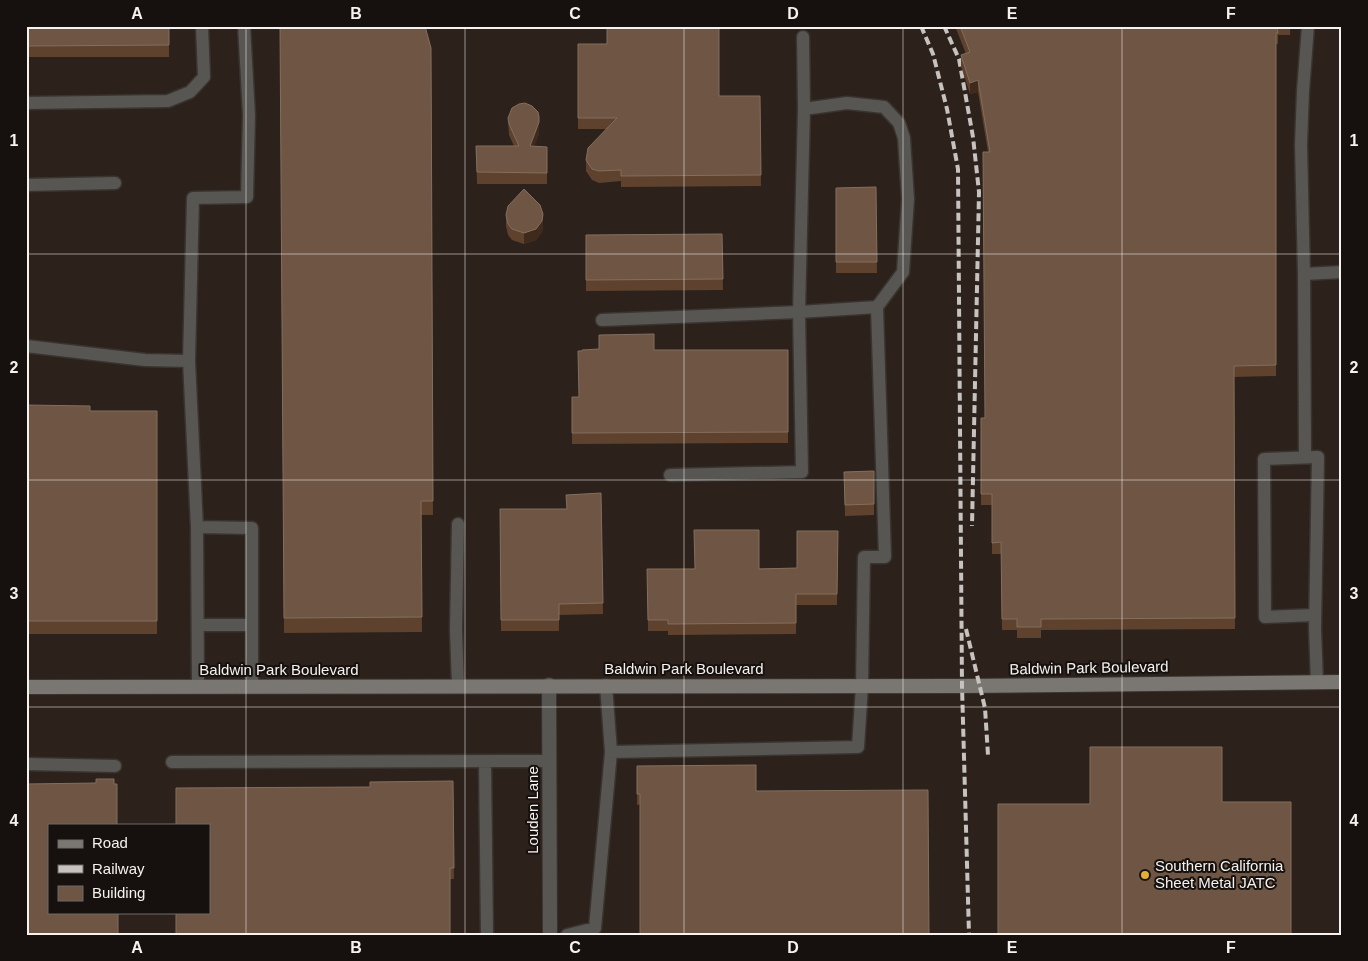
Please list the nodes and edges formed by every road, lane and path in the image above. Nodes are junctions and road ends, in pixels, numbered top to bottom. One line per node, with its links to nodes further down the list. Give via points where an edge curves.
1 (202, 26): 5 (lane, via 204,77 190,92 168,102)
2 (244, 26): 15 (lane, via 249,115 247,198 193,198)
3 (1308, 26): 10 (lane, via 1301,146)
4 (803, 37): 6 (lane)
5 (26, 103)
6 (804, 109): 11 (lane, via 847,103 884,107 899,123 904,138 908,199 903,272); 12 (lane)
7 (115, 184): 8 (lane)
8 (26, 185)
9 (1342, 272): 10 (lane)
10 (1304, 274): 16 (lane)
11 (877, 307): 12 (lane); 30 (lane, via 885,557 864,557)
12 (799, 312): 13 (lane); 17 (lane, via 802,472)
13 (602, 320)
14 (26, 346): 15 (lane, via 145,360)
15 (189, 361): 19 (lane)
16 (1305, 457): 20 (lane, via 1318,457); 20 (lane, via 1264,459 1265,616)
17 (670, 475)
18 (458, 524): 25 (lane)
19 (197, 527): 21 (lane); 22 (lane, via 252,528)
20 (1315, 615): 23 (lane)
21 (198, 625): 22 (lane); 28 (lane)
22 (252, 625): 29 (lane)
23 (1317, 682): 24 (main road, Baldwin Park Boulevard); 30 (main road, Baldwin Park Boulevard)
24 (1342, 682)
25 (458, 685): 26 (main road, Baldwin Park Boulevard); 29 (main road, Baldwin Park Boulevard)
26 (549, 685): 27 (main road, Baldwin Park Boulevard); 33 (street, Louden Lane)
27 (606, 685): 30 (main road, Baldwin Park Boulevard); 32 (lane)
28 (198, 686): 29 (main road, Baldwin Park Boulevard); 31 (main road, Baldwin Park Boulevard)
29 (252, 686)
30 (862, 686): 32 (lane, via 858,747)
31 (26, 687)
32 (611, 752): 38 (lane)
33 (549, 761): 35 (lane); 40 (street, Louden Lane)
34 (172, 762): 35 (lane)
35 (485, 762): 39 (lane)
36 (26, 764): 37 (lane)
37 (115, 766)
38 (597, 931): 41 (lane)
39 (487, 935)
40 (550, 935)
41 (567, 935)

